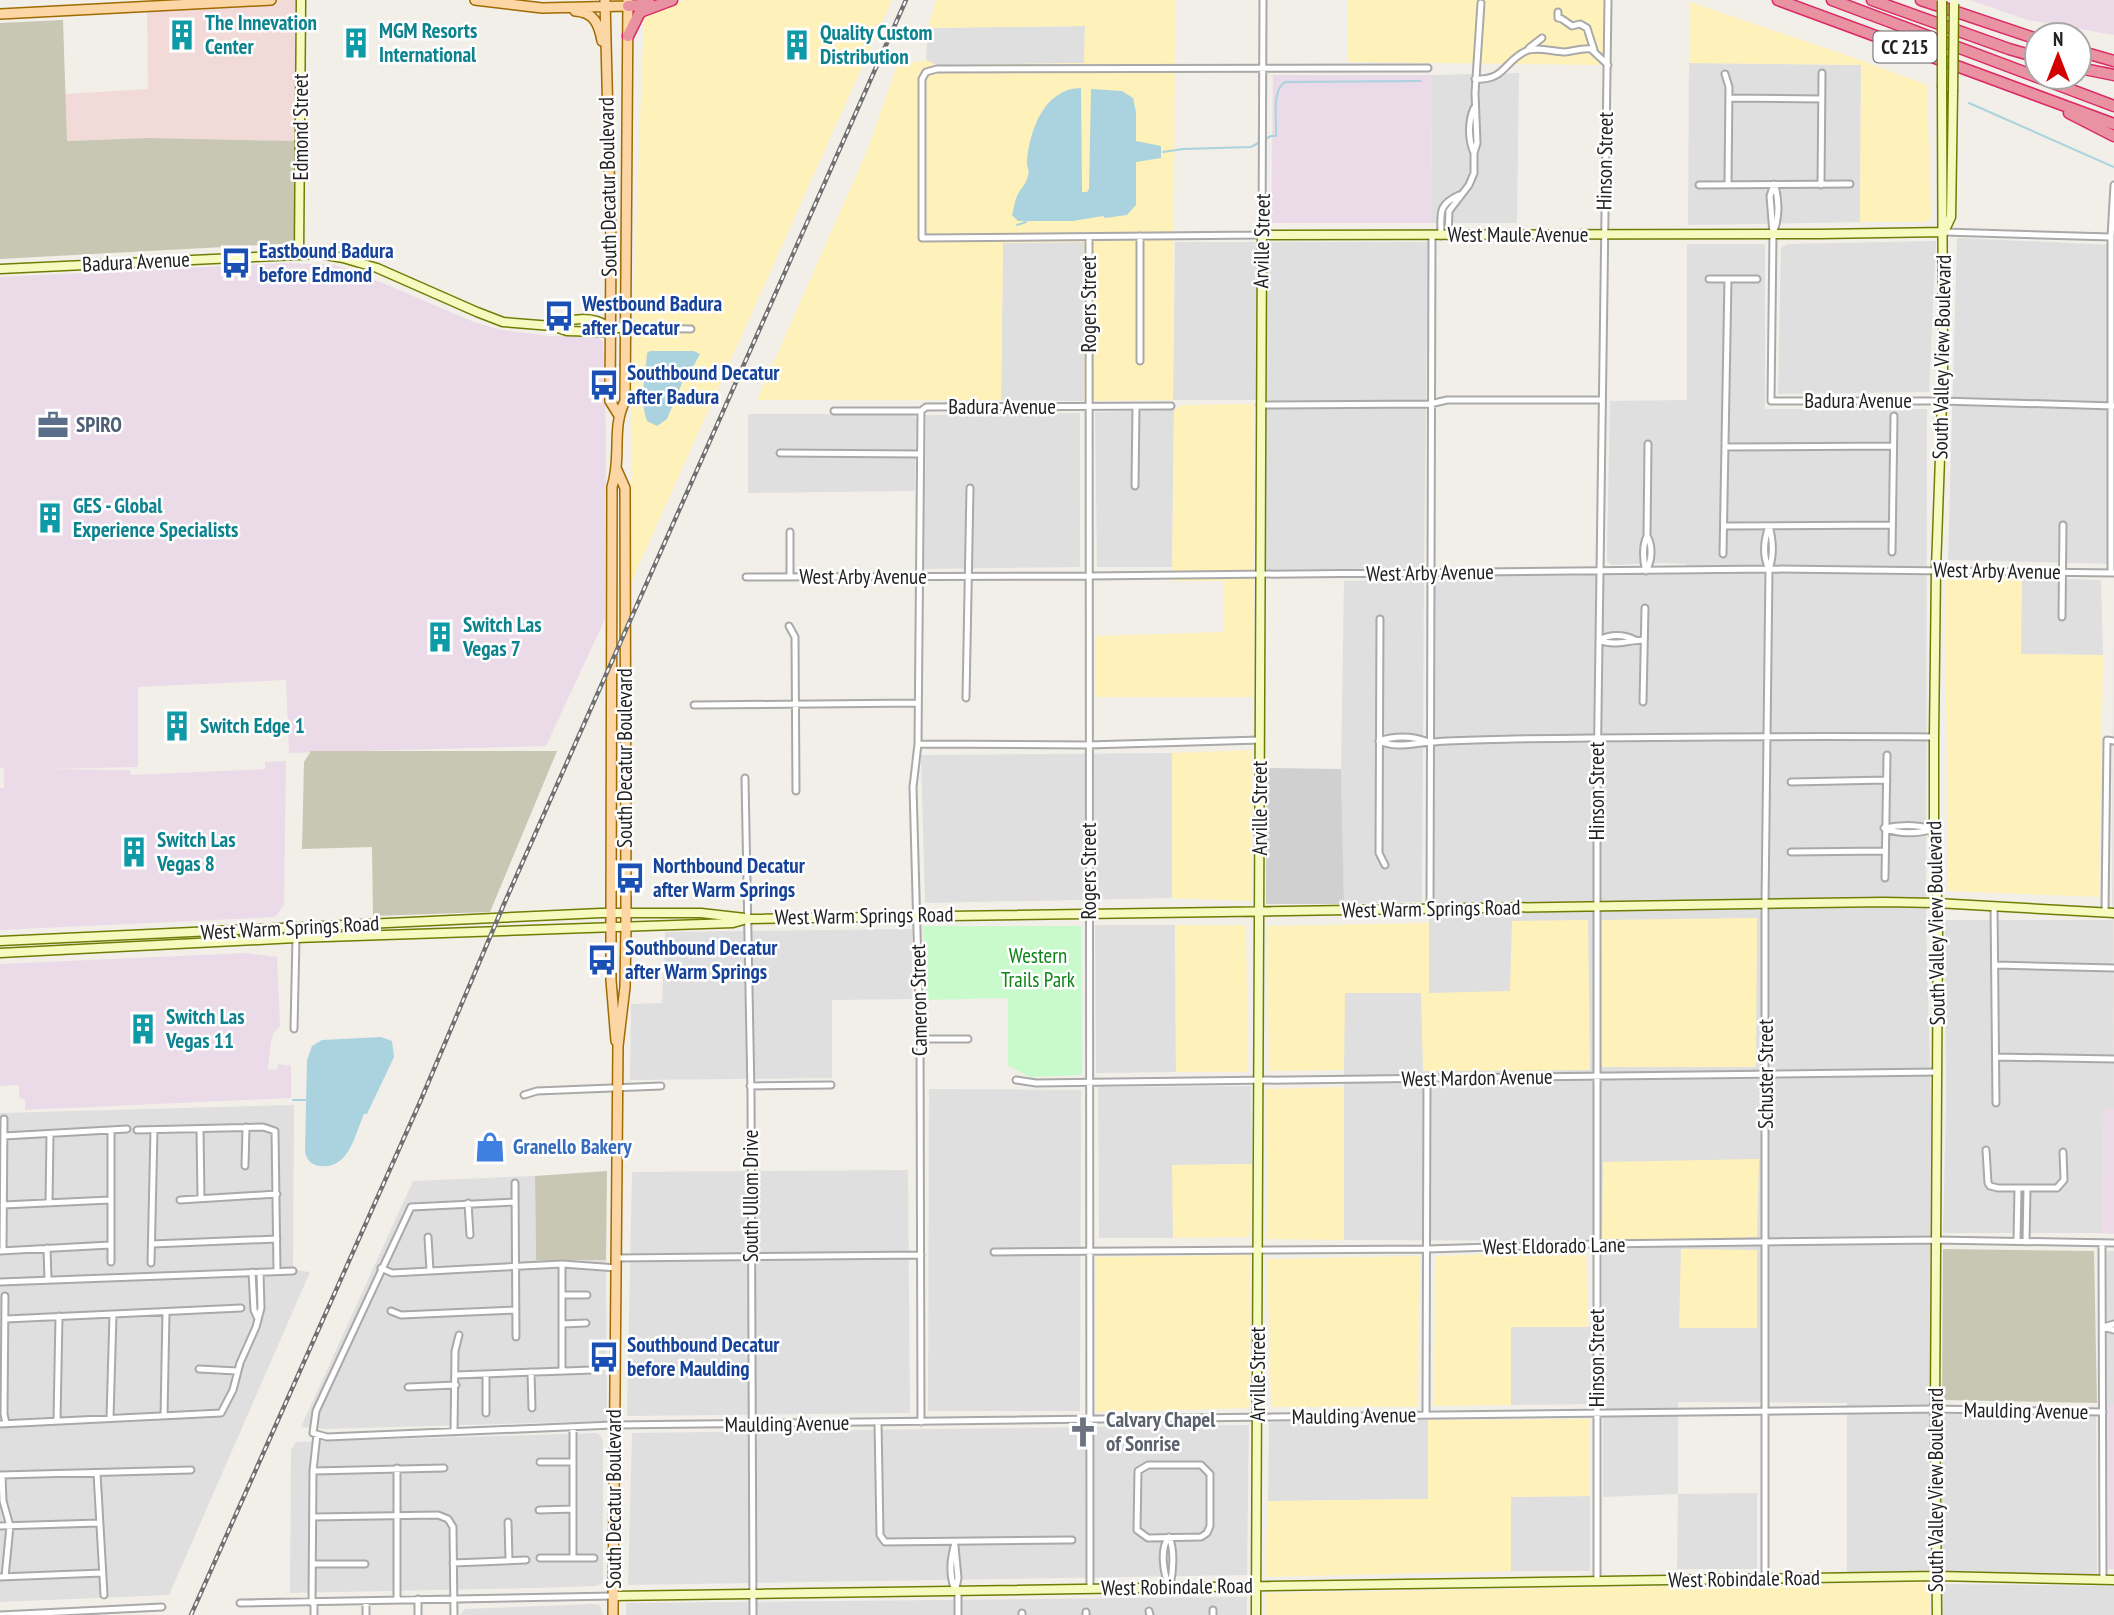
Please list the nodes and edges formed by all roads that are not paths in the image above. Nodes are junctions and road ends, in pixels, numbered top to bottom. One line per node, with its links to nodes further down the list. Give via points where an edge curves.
1 (271, 0): 18 (main road)
2 (301, 0): 58 (main road, Edmond Street)
3 (475, 0): 16 (main road)
4 (1264, 0): 29 (street, Arville Street)
5 (1608, 0): 28 (street, Hinson Street)
6 (1778, 0): 38 (highway, CC 215)
7 (1832, 0): 32 (highway, CC 215)
8 (1872, 0): 24 (highway, CC 215)
9 (1921, 0): 19 (highway)
10 (668, 1): 14 (highway); 20 (highway, via 640,12)
11 (1942, 1): 50 (main road, South Valley View Boulevard, bridge)
12 (1954, 2): 50 (main road, South Valley View Boulevard, bridge, via 1951,217)
13 (605, 3): 14 (main road); 16 (main road); 26 (main road, South Decatur Boulevard)
14 (628, 3): 20 (main road, South Decatur Boulevard)
15 (1481, 3): 36 (street)
16 (542, 8): 26 (main road, via 592,16)
17 (1558, 12): 23 (street, via 1558,18 1572,26 1587,27)
18 (0, 14)
19 (2023, 34)
20 (628, 36): 64 (main road, South Decatur Boulevard)
21 (1542, 38): 22 (street)
22 (1527, 51): 23 (street, via 1587,48); 36 (street, via 1499,76)
23 (1596, 52): 28 (street)
24 (2023, 52)
25 (2093, 55): 27 (highway)
26 (606, 60): 63 (main road, South Decatur Boulevard)
27 (2114, 61)
28 (1608, 65): 51 (street, Hinson Street)
29 (1265, 67): 30 (street); 53 (street, Arville Street); 56 (street, West Maule Avenue, via 926,72 922,79 922,238)
30 (1428, 68)
31 (2093, 71): 35 (highway)
32 (2023, 72)
33 (1822, 73): 40 (street)
34 (1725, 74): 39 (street)
35 (2114, 75)
36 (1475, 79): 55 (street, via 1472,179 1449,211)
37 (2074, 91): 41 (highway, CC 215)
38 (2031, 94): 42 (highway, CC 215); 43 (highway)
39 (1729, 98): 40 (street); 44 (street)
40 (1822, 99): 48 (street)
41 (2114, 106)
42 (2114, 124)
43 (2114, 136)
44 (1728, 184): 45 (street); 47 (street)
45 (1774, 184): 48 (street); 52 (street, via 1770,196)
46 (1850, 184): 48 (street)
47 (1699, 185)
48 (1821, 185)
49 (2114, 185): 57 (street)
50 (1944, 232): 52 (main road, West Maule Avenue); 57 (street, West Maule Avenue); 68 (main road, South Valley View Boulevard)
51 (1604, 234): 52 (main road, West Maule Avenue); 55 (main road, West Maule Avenue); 67 (street, Hinson Street)
52 (1773, 234): 68 (street, Badura Avenue, via 1771,401)
53 (1262, 235): 54 (street, West Maule Avenue); 55 (main road, West Maule Avenue); 70 (main road, Arville Street)
54 (1140, 236): 56 (street, West Maule Avenue); 66 (street)
55 (1440, 236): 69 (street)
56 (1089, 237): 74 (street, Rogers Street)
57 (2112, 238): 73 (street)
58 (299, 254): 59 (main road, Badura Avenue); 63 (main road, Badura Avenue, via 343,258 377,268 503,321 566,331)
59 (0, 269)
60 (1709, 279): 61 (street)
61 (1728, 279): 62 (street); 81 (street)
62 (1757, 279)
63 (610, 328): 64 (main road, Badura Avenue); 77 (main road, South Decatur Boulevard, via 610,401)
64 (625, 328): 65 (street, Badura Avenue); 77 (main road, South Decatur Boulevard, via 625,401)
65 (691, 329)
66 (1140, 361)
67 (1602, 400): 69 (street, via 1447,400); 96 (street, Hinson Street)
68 (1942, 401): 73 (street, Badura Avenue); 95 (main road, South Valley View Boulevard)
69 (1430, 404): 70 (street); 99 (street)
70 (1260, 405): 101 (main road, Arville Street)
71 (1136, 406): 72 (street, Badura Avenue); 74 (street, Badura Avenue); 85 (street)
72 (1171, 406)
73 (2113, 406): 100 (street)
74 (1089, 407): 76 (street, Badura Avenue, via 926,407); 104 (street, Rogers Street)
75 (834, 411): 76 (street, Badura Avenue)
76 (921, 411): 83 (street, Cameron Street)
77 (618, 414): 84 (main road, South Decatur Boulevard)
78 (1894, 416): 80 (street)
79 (1648, 444): 97 (street, via 1650,564)
80 (1893, 446): 81 (street); 87 (street)
81 (1726, 447): 89 (street)
82 (780, 453): 83 (street)
83 (920, 454): 103 (street, Cameron Street)
84 (618, 470): 144 (main road, South Decatur Boulevard, via 612,487); 145 (main road, South Decatur Boulevard, via 625,488)
85 (1135, 485)
86 (971, 488): 106 (street)
87 (1892, 525): 90 (street); 92 (street)
88 (2063, 525): 98 (street)
89 (1725, 526): 90 (street); 93 (street)
90 (1769, 526): 94 (street, Schuster Street, via 1765,538)
91 (790, 532): 102 (street)
92 (1892, 552)
93 (1723, 554)
94 (1769, 569): 95 (street, West Arby Avenue); 97 (street, West Arby Avenue); 118 (street, Schuster Street)
95 (1936, 569): 98 (street, West Arby Avenue); 119 (main road, South Valley View Boulevard)
96 (1600, 571): 97 (street, West Arby Avenue); 99 (street, West Arby Avenue); 111 (street, Hinson Street)
97 (1646, 571)
98 (2062, 572): 100 (street, West Arby Avenue); 108 (street)
99 (1431, 573): 101 (street, West Arby Avenue); 124 (street)
100 (2112, 573)
101 (1259, 575): 104 (street, West Arby Avenue); 121 (main road, Arville Street)
102 (790, 576): 103 (street, West Arby Avenue); 105 (street, West Arby Avenue)
103 (919, 576): 106 (street, West Arby Avenue); 115 (street, Cameron Street)
104 (1088, 576): 106 (street, West Arby Avenue); 126 (street, Rogers Street)
105 (746, 577)
106 (967, 577): 113 (street)
107 (1645, 608): 112 (street)
108 (2062, 617)
109 (1380, 619): 122 (street)
110 (789, 626): 116 (street, via 795,637)
111 (1599, 640): 112 (street); 120 (street, Hinson Street)
112 (1644, 640): 114 (street)
113 (966, 698)
114 (1643, 702)
115 (918, 703): 116 (street); 125 (street, Cameron Street)
116 (795, 704): 117 (street); 131 (street)
117 (694, 705)
118 (1769, 736): 119 (street); 120 (street); 139 (street, Schuster Street)
119 (1934, 737): 133 (main road, South Valley View Boulevard)
120 (1597, 739): 124 (street); 141 (street, Hinson Street)
121 (1261, 740): 126 (street); 143 (main road, Arville Street)
122 (1380, 741): 124 (street, via 1415,737); 136 (street, via 1379,853)
123 (2111, 741): 147 (street)
124 (1429, 742): 142 (street)
125 (918, 744): 126 (street); 148 (street, Cameron Street, via 914,787)
126 (1088, 745): 146 (street, Rogers Street)
127 (1887, 755): 129 (street)
128 (745, 778): 149 (street, South Ullom Drive)
129 (1887, 780): 130 (street); 132 (street)
130 (1791, 782)
131 (796, 791)
132 (1885, 828): 133 (street); 134 (street)
133 (1934, 830): 138 (main road, South Valley View Boulevard)
134 (1885, 851): 135 (street); 137 (street)
135 (1791, 852)
136 (1385, 865)
137 (1885, 878)
138 (1936, 903): 139 (main road, West Warm Springs Road); 140 (main road, West Warm Springs Road); 163 (main road, South Valley View Boulevard)
139 (1765, 904): 141 (main road, West Warm Springs Road); 164 (street, Schuster Street)
140 (1994, 906): 147 (main road, West Warm Springs Road); 155 (street)
141 (1598, 907): 142 (main road, West Warm Springs Road); 165 (street, Hinson Street)
142 (1430, 909): 143 (main road, West Warm Springs Road)
143 (1259, 911): 146 (main road, West Warm Springs Road); 168 (main road, Arville Street)
144 (611, 912): 145 (main road, West Warm Springs Road); 151 (main road, South Decatur Boulevard); 153 (main road, West Warm Springs Road)
145 (626, 912): 149 (main road, West Warm Springs Road); 150 (main road, South Decatur Boulevard)
146 (1089, 913): 148 (main road, West Warm Springs Road); 169 (street, Rogers Street)
147 (2109, 913)
148 (918, 915): 149 (main road, West Warm Springs Road); 158 (street, Cameron Street)
149 (747, 919): 150 (main road, West Warm Springs Road); 172 (street, South Ullom Drive)
150 (626, 926): 151 (main road, West Warm Springs Road); 160 (main road, South Decatur Boulevard)
151 (611, 927): 152 (main road, West Warm Springs Road); 160 (main road, South Decatur Boulevard)
152 (296, 937): 154 (main road, West Warm Springs Road); 157 (street)
153 (0, 942)
154 (0, 953)
155 (1996, 965): 156 (street); 161 (street)
156 (2114, 968)
157 (294, 1029)
158 (920, 1039): 159 (street); 218 (street, Cameron Street)
159 (968, 1039)
160 (618, 1046): 173 (main road, South Decatur Boulevard)
161 (1996, 1057): 162 (street); 175 (street)
162 (2114, 1059)
163 (1938, 1072): 164 (street, West Mardon Avenue); 202 (main road, South Valley View Boulevard)
164 (1766, 1074): 165 (street, West Mardon Avenue); 204 (street, Schuster Street)
165 (1597, 1076): 166 (street, West Mardon Avenue); 209 (street, Hinson Street)
166 (1427, 1078): 168 (street, West Mardon Avenue); 212 (street)
167 (1016, 1080): 169 (street, West Mardon Avenue)
168 (1257, 1080): 169 (street, West Mardon Avenue); 214 (main road, Arville Street)
169 (1089, 1082): 216 (street, Rogers Street)
170 (831, 1085): 172 (street)
171 (661, 1086): 173 (street)
172 (750, 1086): 217 (street, South Ullom Drive)
173 (618, 1087): 174 (street); 219 (main road, South Decatur Boulevard)
174 (523, 1095)
175 (1996, 1103)
176 (4, 1119): 184 (street)
177 (246, 1128): 179 (street); 187 (street); 191 (street, via 275,1131)
178 (127, 1129): 182 (street)
179 (200, 1129): 181 (street); 192 (street)
180 (137, 1130): 181 (street)
181 (154, 1130): 208 (street)
182 (111, 1131): 183 (street); 193 (street)
183 (50, 1134): 184 (street); 196 (street)
184 (4, 1136): 198 (street)
185 (1986, 1150): 189 (street, via 1990,1186)
186 (2063, 1152): 190 (street, via 2060,1186)
187 (246, 1166)
188 (515, 1183): 195 (street)
189 (2018, 1188): 190 (street); 203 (street)
190 (2027, 1188): 205 (street)
191 (276, 1194): 192 (street); 201 (street)
192 (201, 1198): 194 (street)
193 (110, 1200): 196 (street); 210 (street)
194 (180, 1200)
195 (515, 1202): 197 (street); 223 (street)
196 (49, 1203): 198 (street)
197 (468, 1203): 199 (street); 224 (street, via 411,1207)
198 (4, 1205): 213 (street)
199 (470, 1235)
200 (428, 1237): 228 (street)
201 (276, 1239): 208 (street); 226 (street)
202 (1936, 1240): 203 (street, West Eldorado Lane); 204 (street, West Eldorado Lane); 262 (main road, South Valley View Boulevard)
203 (2017, 1241): 205 (street, West Eldorado Lane)
204 (1766, 1242): 209 (street, West Eldorado Lane); 263 (street, Schuster Street)
205 (2025, 1242): 206 (street, West Eldorado Lane)
206 (2102, 1243): 207 (street, West Eldorado Lane); 247 (street)
207 (2114, 1243)
208 (152, 1244): 221 (street)
209 (1597, 1244): 212 (street, West Eldorado Lane); 266 (street, Hinson Street)
210 (110, 1245): 211 (street); 220 (street)
211 (47, 1248): 213 (street); 231 (street)
212 (1427, 1249): 214 (street, West Eldorado Lane); 267 (street)
213 (1, 1251)
214 (1258, 1251): 216 (street, West Eldorado Lane); 269 (main road, Arville Street)
215 (994, 1252): 216 (street, West Eldorado Lane)
216 (1090, 1252): 272 (street, Rogers Street)
217 (752, 1255): 218 (street); 219 (street); 276 (street, South Ullom Drive)
218 (921, 1255): 274 (street, Cameron Street)
219 (617, 1258): 225 (main road, South Decatur Boulevard)
220 (111, 1262)
221 (151, 1263)
222 (562, 1264): 223 (street); 225 (street); 233 (street)
223 (516, 1267): 228 (street); 237 (street)
224 (382, 1268): 228 (street, via 392,1273); 280 (street, via 316,1411)
225 (617, 1268): 277 (main road, South Decatur Boulevard)
226 (276, 1271): 227 (street); 230 (street)
227 (293, 1271)
228 (430, 1271)
229 (252, 1272): 230 (street); 231 (street); 242 (street)
230 (260, 1272): 242 (street)
231 (48, 1280): 232 (street)
232 (0, 1282)
233 (562, 1295): 234 (street); 245 (street)
234 (587, 1295)
235 (5, 1296): 243 (street)
236 (241, 1308): 239 (street)
237 (516, 1310): 238 (street, via 401,1315); 250 (street)
238 (391, 1311)
239 (166, 1312): 240 (street); 268 (street)
240 (113, 1314): 241 (street); 270 (street)
241 (59, 1317): 243 (street); 271 (street)
242 (257, 1317): 253 (street)
243 (6, 1319): 255 (street)
244 (586, 1323): 245 (street)
245 (562, 1324): 254 (street)
246 (2114, 1324): 247 (street)
247 (2103, 1327): 248 (street); 264 (street)
248 (2114, 1330)
249 (459, 1335): 258 (street)
250 (516, 1337)
251 (199, 1369): 253 (street)
252 (593, 1370): 254 (street)
253 (237, 1371): 268 (street, via 221,1413)
254 (562, 1371): 256 (street)
255 (3, 1372): 275 (street)
256 (531, 1372): 257 (street); 261 (street)
257 (486, 1374): 258 (street); 265 (street)
258 (456, 1375): 259 (street)
259 (456, 1385): 260 (street); 279 (street)
260 (408, 1387)
261 (532, 1408)
262 (1935, 1409): 263 (street, Maulding Avenue); 264 (street, Maulding Avenue); 309 (main road, South Valley View Boulevard)
263 (1765, 1411): 266 (street, Maulding Avenue); 311 (street, Schuster Street)
264 (2103, 1412): 312 (street)
265 (486, 1413)
266 (1597, 1413): 267 (street, Maulding Avenue); 314 (street, Hinson Street)
267 (1426, 1415): 269 (street, Maulding Avenue)
268 (164, 1416): 270 (street)
269 (1258, 1418): 272 (street, Maulding Avenue); 315 (main road, Arville Street)
270 (110, 1419): 271 (street)
271 (57, 1420): 275 (street)
272 (1089, 1420): 274 (street, Maulding Avenue); 317 (street, Rogers Street)
273 (878, 1422): 274 (street, Maulding Avenue); 276 (street, Maulding Avenue); 299 (street, via 880,1535 885,1542)
274 (921, 1422)
275 (3, 1424)
276 (753, 1424): 277 (street, Maulding Avenue); 320 (street, South Ullom Drive)
277 (613, 1425): 278 (street, Maulding Avenue); 321 (main road, South Decatur Boulevard)
278 (573, 1427): 279 (street, Maulding Avenue); 282 (street)
279 (454, 1432): 280 (street, Maulding Avenue)
280 (315, 1434): 286 (street)
281 (540, 1462): 282 (street)
282 (573, 1462): 289 (street)
283 (397, 1468): 284 (street); 286 (street); 291 (street)
284 (444, 1468)
285 (191, 1470): 287 (street)
286 (313, 1471): 292 (street)
287 (97, 1473): 288 (street); 294 (street)
288 (1, 1475): 296 (street)
289 (573, 1509): 290 (street); 301 (street)
290 (539, 1510)
291 (397, 1515): 292 (street); 305 (street, via 448,1519 453,1527); 324 (street)
292 (314, 1517): 306 (street)
293 (508, 1522): 303 (street)
294 (99, 1523): 296 (street); 308 (street)
295 (0, 1526): 296 (street)
296 (10, 1526): 310 (street)
297 (1169, 1537): 297 (street, via 1207,1533 1210,1474 1201,1465 1148,1465 1138,1471 1137,1530 1148,1538); 316 (street, via 1164,1543)
298 (1072, 1540): 299 (street)
299 (955, 1543): 318 (street)
300 (540, 1558): 301 (street)
301 (573, 1558): 302 (street)
302 (593, 1558)
303 (509, 1560): 304 (street); 305 (street)
304 (526, 1560)
305 (453, 1563): 322 (street)
306 (313, 1564): 307 (street); 327 (street)
307 (365, 1564)
308 (102, 1573): 310 (street); 319 (street)
309 (1937, 1576): 311 (main road, West Robindale Road); 312 (main road, West Robindale Road); 338 (main road, South Valley View Boulevard)
310 (2, 1577)
311 (1765, 1579): 314 (main road, West Robindale Road)
312 (2103, 1580): 313 (main road, West Robindale Road)
313 (2114, 1580)
314 (1597, 1581): 315 (main road, West Robindale Road)
315 (1256, 1586): 316 (main road, West Robindale Road); 337 (main road, Arville Street)
316 (1169, 1587): 317 (main road, West Robindale Road)
317 (1090, 1589): 318 (main road, West Robindale Road)
318 (956, 1591): 320 (main road, West Robindale Road); 336 (street)
319 (104, 1595)
320 (753, 1595): 321 (main road, West Robindale Road); 335 (street, South Ullom Drive)
321 (613, 1597): 322 (street, West Robindale Road); 334 (main road, South Decatur Boulevard)
322 (454, 1598): 323 (street, West Robindale Road); 333 (street)
323 (418, 1599): 324 (street, West Robindale Road); 332 (street)
324 (397, 1600): 325 (street, West Robindale Road)
325 (366, 1601): 327 (street, West Robindale Road); 331 (street)
326 (240, 1603): 327 (street, West Robindale Road)
327 (313, 1603): 330 (street)
328 (162, 1606): 329 (street)
329 (0, 1615)
330 (314, 1615)
331 (366, 1615)
332 (418, 1615)
333 (454, 1615)
334 (614, 1615)
335 (753, 1615)
336 (958, 1615)
337 (1256, 1615)
338 (1937, 1615)

